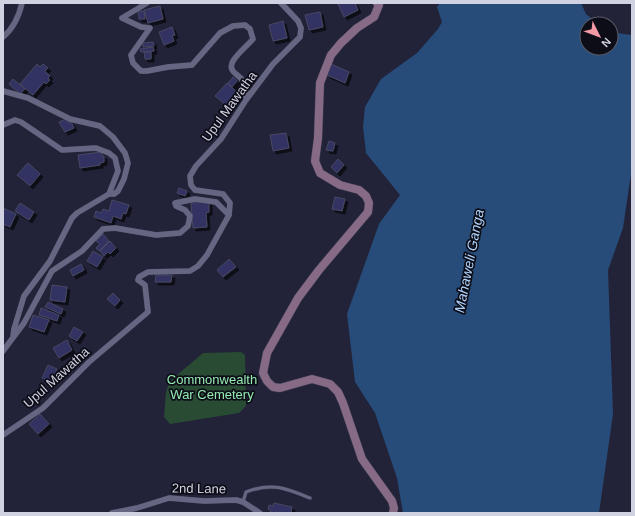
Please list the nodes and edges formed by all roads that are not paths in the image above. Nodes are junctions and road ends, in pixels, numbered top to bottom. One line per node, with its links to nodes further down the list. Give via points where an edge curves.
1 (22, 3): 5 (street, via 18,17)
2 (147, 3): 7 (street, via 122,18 141,27 150,28 131,55 133,64 141,70 192,65 220,33 233,26 245,25 250,29 253,39 232,67 247,88)
3 (281, 3): 7 (street, Upul Mawatha, via 298,21 301,28 300,37 273,64)
4 (377, 3): 18 (street, via 379,5 374,17 340,43 331,55 325,70 320,84 315,161 320,173 340,185 359,190 366,196 369,203 368,212 298,298 267,353 263,373 273,387 280,388 312,379 330,384 338,392 362,460 392,501)
5 (3, 37)
6 (3, 91): 9 (street, via 28,98 70,119 100,126 113,137 125,153 128,163 118,191)
7 (246, 100): 10 (street, Upul Mawatha, via 221,139 190,176 191,185 195,190 223,194 230,203)
8 (3, 125): 9 (street, via 15,120 22,122 62,150 96,148 109,153 115,158 118,171)
9 (109, 194): 11 (street, via 76,213 72,218 50,261 24,296)
10 (229, 215): 11 (street, via 216,202 195,199 175,203 190,216 188,226 180,233 156,235 115,228 103,229 82,251 52,270 24,323); 13 (street, Upul Mawatha, via 198,266 190,271 148,272 139,277 138,280 145,285 148,312 89,362 43,408)
11 (13, 337): 12 (street)
12 (3, 351)
13 (3, 436)
14 (310, 498): 15 (lane, via 283,487 258,487 246,492)
15 (243, 502): 16 (street, 2nd Lane, via 169,498); 17 (street, 2nd Lane)
16 (112, 513)
17 (260, 513)
18 (393, 513)

